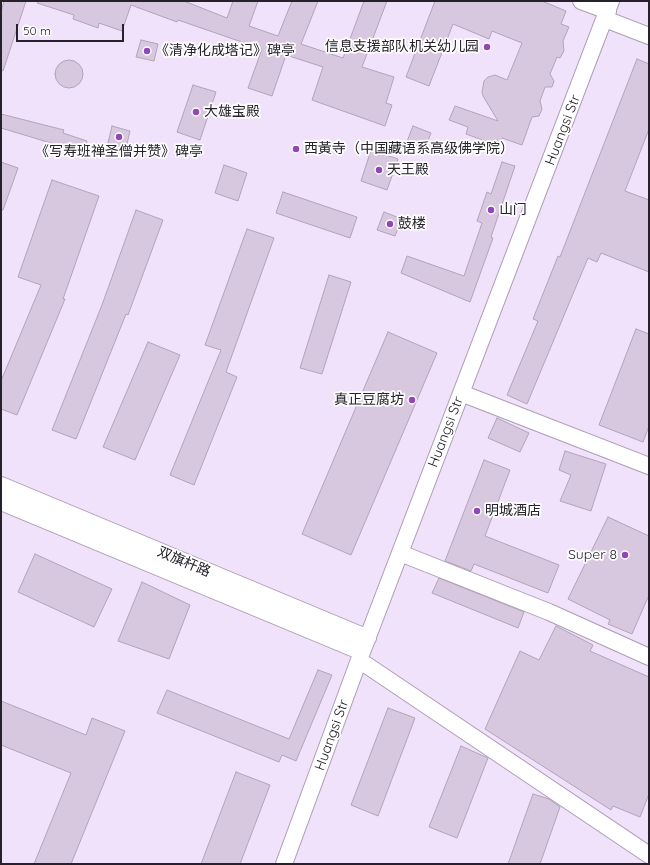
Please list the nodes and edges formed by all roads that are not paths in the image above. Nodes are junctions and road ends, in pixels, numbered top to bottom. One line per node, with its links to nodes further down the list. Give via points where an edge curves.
1 (581, 1): 2 (street)
2 (608, 10): 3 (street); 4 (street, Huangsi Str)
3 (649, 36)
4 (461, 393): 5 (street); 8 (street, Huangsi Str)
5 (649, 466)
6 (1, 485): 9 (street, 双旗杆路)
7 (1, 502): 9 (street)
8 (400, 554): 9 (street, Huangsi Str); 10 (street, via 549,612)
9 (363, 650): 11 (street); 12 (street, Huangsi Str)
10 (649, 657)
11 (649, 855)
12 (284, 864)

